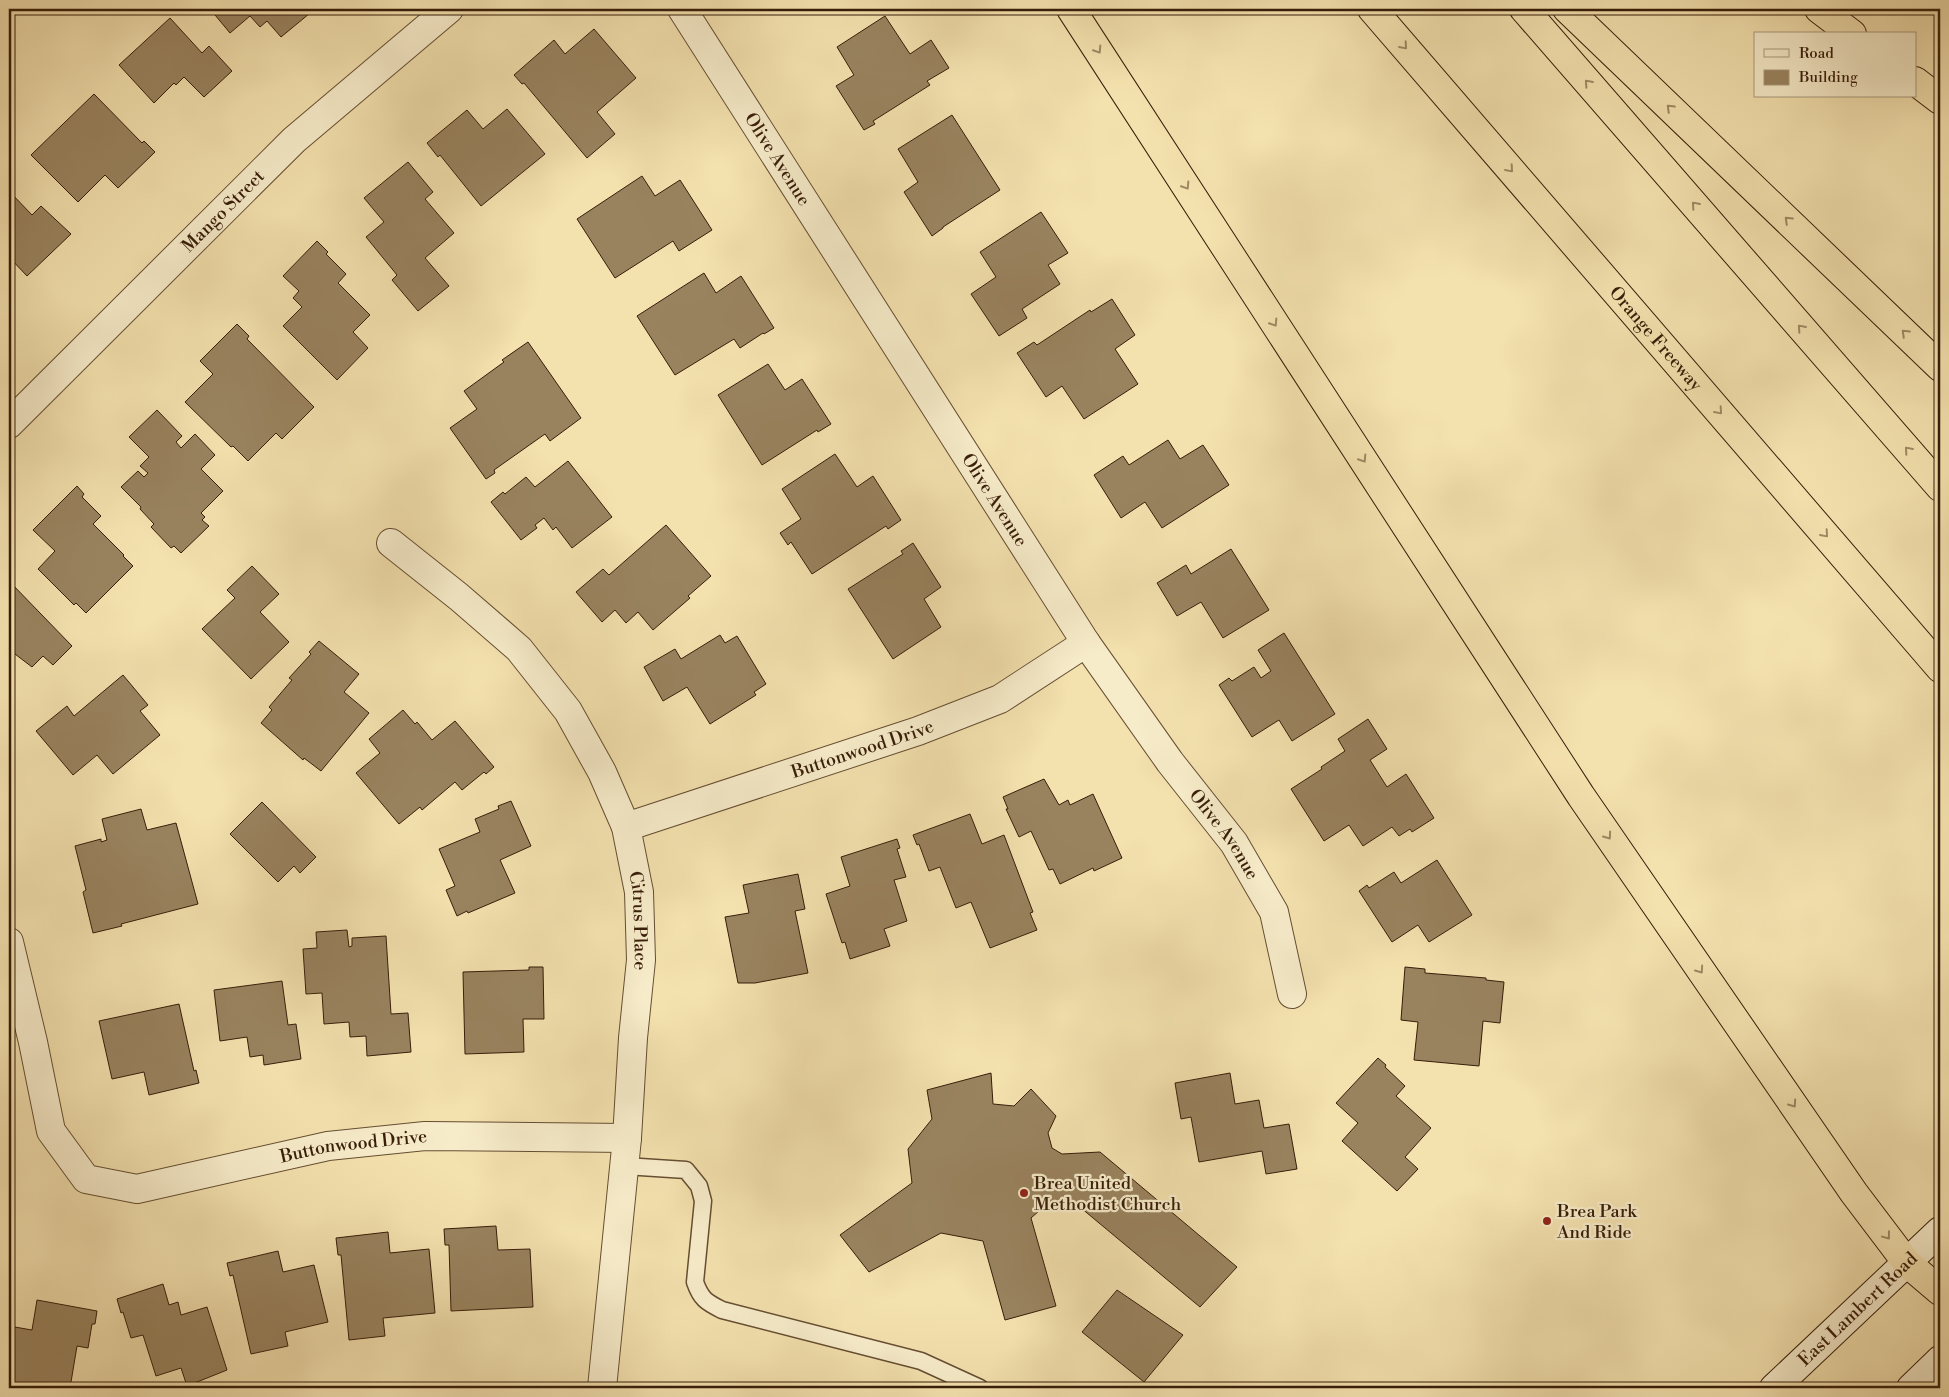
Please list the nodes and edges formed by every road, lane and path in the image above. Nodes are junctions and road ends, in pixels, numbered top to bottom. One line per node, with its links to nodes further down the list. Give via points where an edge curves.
1 (449, 9): 12 (street, Mango Street, via 294,140)
2 (682, 9): 15 (street, Olive Avenue)
3 (1071, 9): 23 (highway, one-way to 23, via 1581,796 1854,1193)
4 (1372, 9): 16 (highway, Orange Freeway, one-way to 16)
5 (1524, 9): 13 (highway, one-way to 5)
6 (1567, 9): 11 (highway, one-way to 6)
7 (1819, 9): 8 (highway)
8 (1849, 32)
9 (1916, 82): 10 (highway)
10 (1940, 100)
11 (1940, 366)
12 (9, 424)
13 (1940, 487)
14 (391, 543): 17 (street, Citrus Place, via 519,649 568,711 602,772)
15 (1086, 643): 17 (street, Buttonwood Drive, via 1000,699 918,731); 19 (street, Olive Avenue, via 1170,762 1234,843 1274,912)
16 (1940, 668)
17 (626, 827): 20 (street, Citrus Place, via 640,892 641,960)
18 (9, 942): 20 (street, Buttonwood Drive, via 51,1131 86,1180 137,1189 328,1146 425,1136)
19 (1292, 994)
20 (627, 1138): 21 (street, Citrus Place)
21 (625, 1166): 26 (street, Citrus Place); 27 (lane, via 686,1170 699,1186 703,1201 695,1282 705,1301 722,1310 921,1361)
22 (1940, 1231): 23 (street, East Lambert Road)
23 (1907, 1263): 24 (highway); 28 (street, East Lambert Road)
24 (1940, 1291)
25 (1940, 1360): 29 (street)
26 (602, 1388)
27 (980, 1388)
28 (1774, 1388)
29 (1910, 1388)

